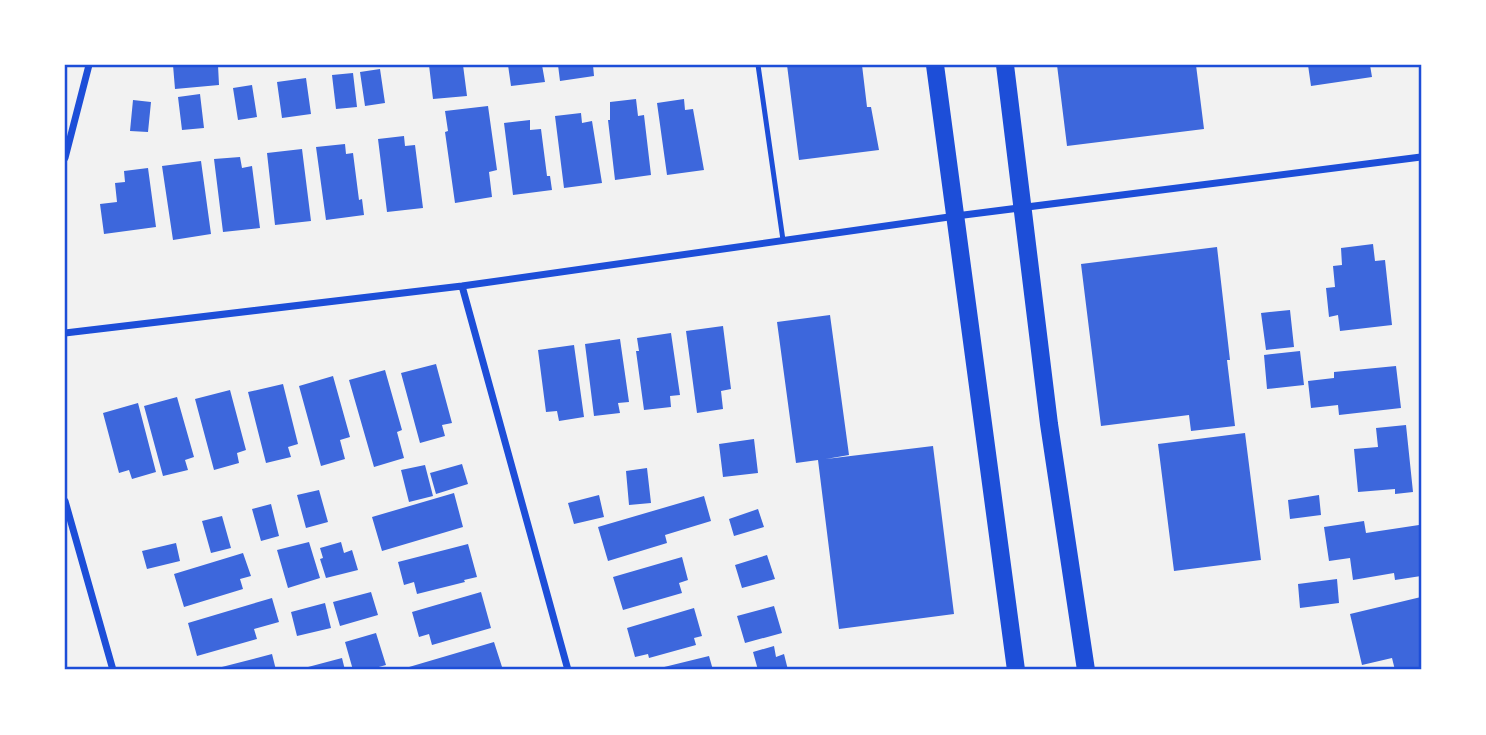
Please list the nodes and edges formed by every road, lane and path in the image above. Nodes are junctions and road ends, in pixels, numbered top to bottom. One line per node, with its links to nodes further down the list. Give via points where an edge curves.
1 (89, 65): 6 (street)
2 (758, 65): 9 (lane)
3 (935, 65): 8 (main road)
4 (1005, 65): 7 (main road)
5 (1421, 157): 7 (street)
6 (65, 158)
7 (1023, 207): 8 (street); 16 (main road)
8 (956, 216): 9 (street); 15 (main road)
9 (783, 240): 10 (street)
10 (462, 286): 11 (street); 14 (street)
11 (65, 333)
12 (65, 501): 13 (street)
13 (113, 670)
14 (568, 670)
15 (1016, 670)
16 (1086, 670)

